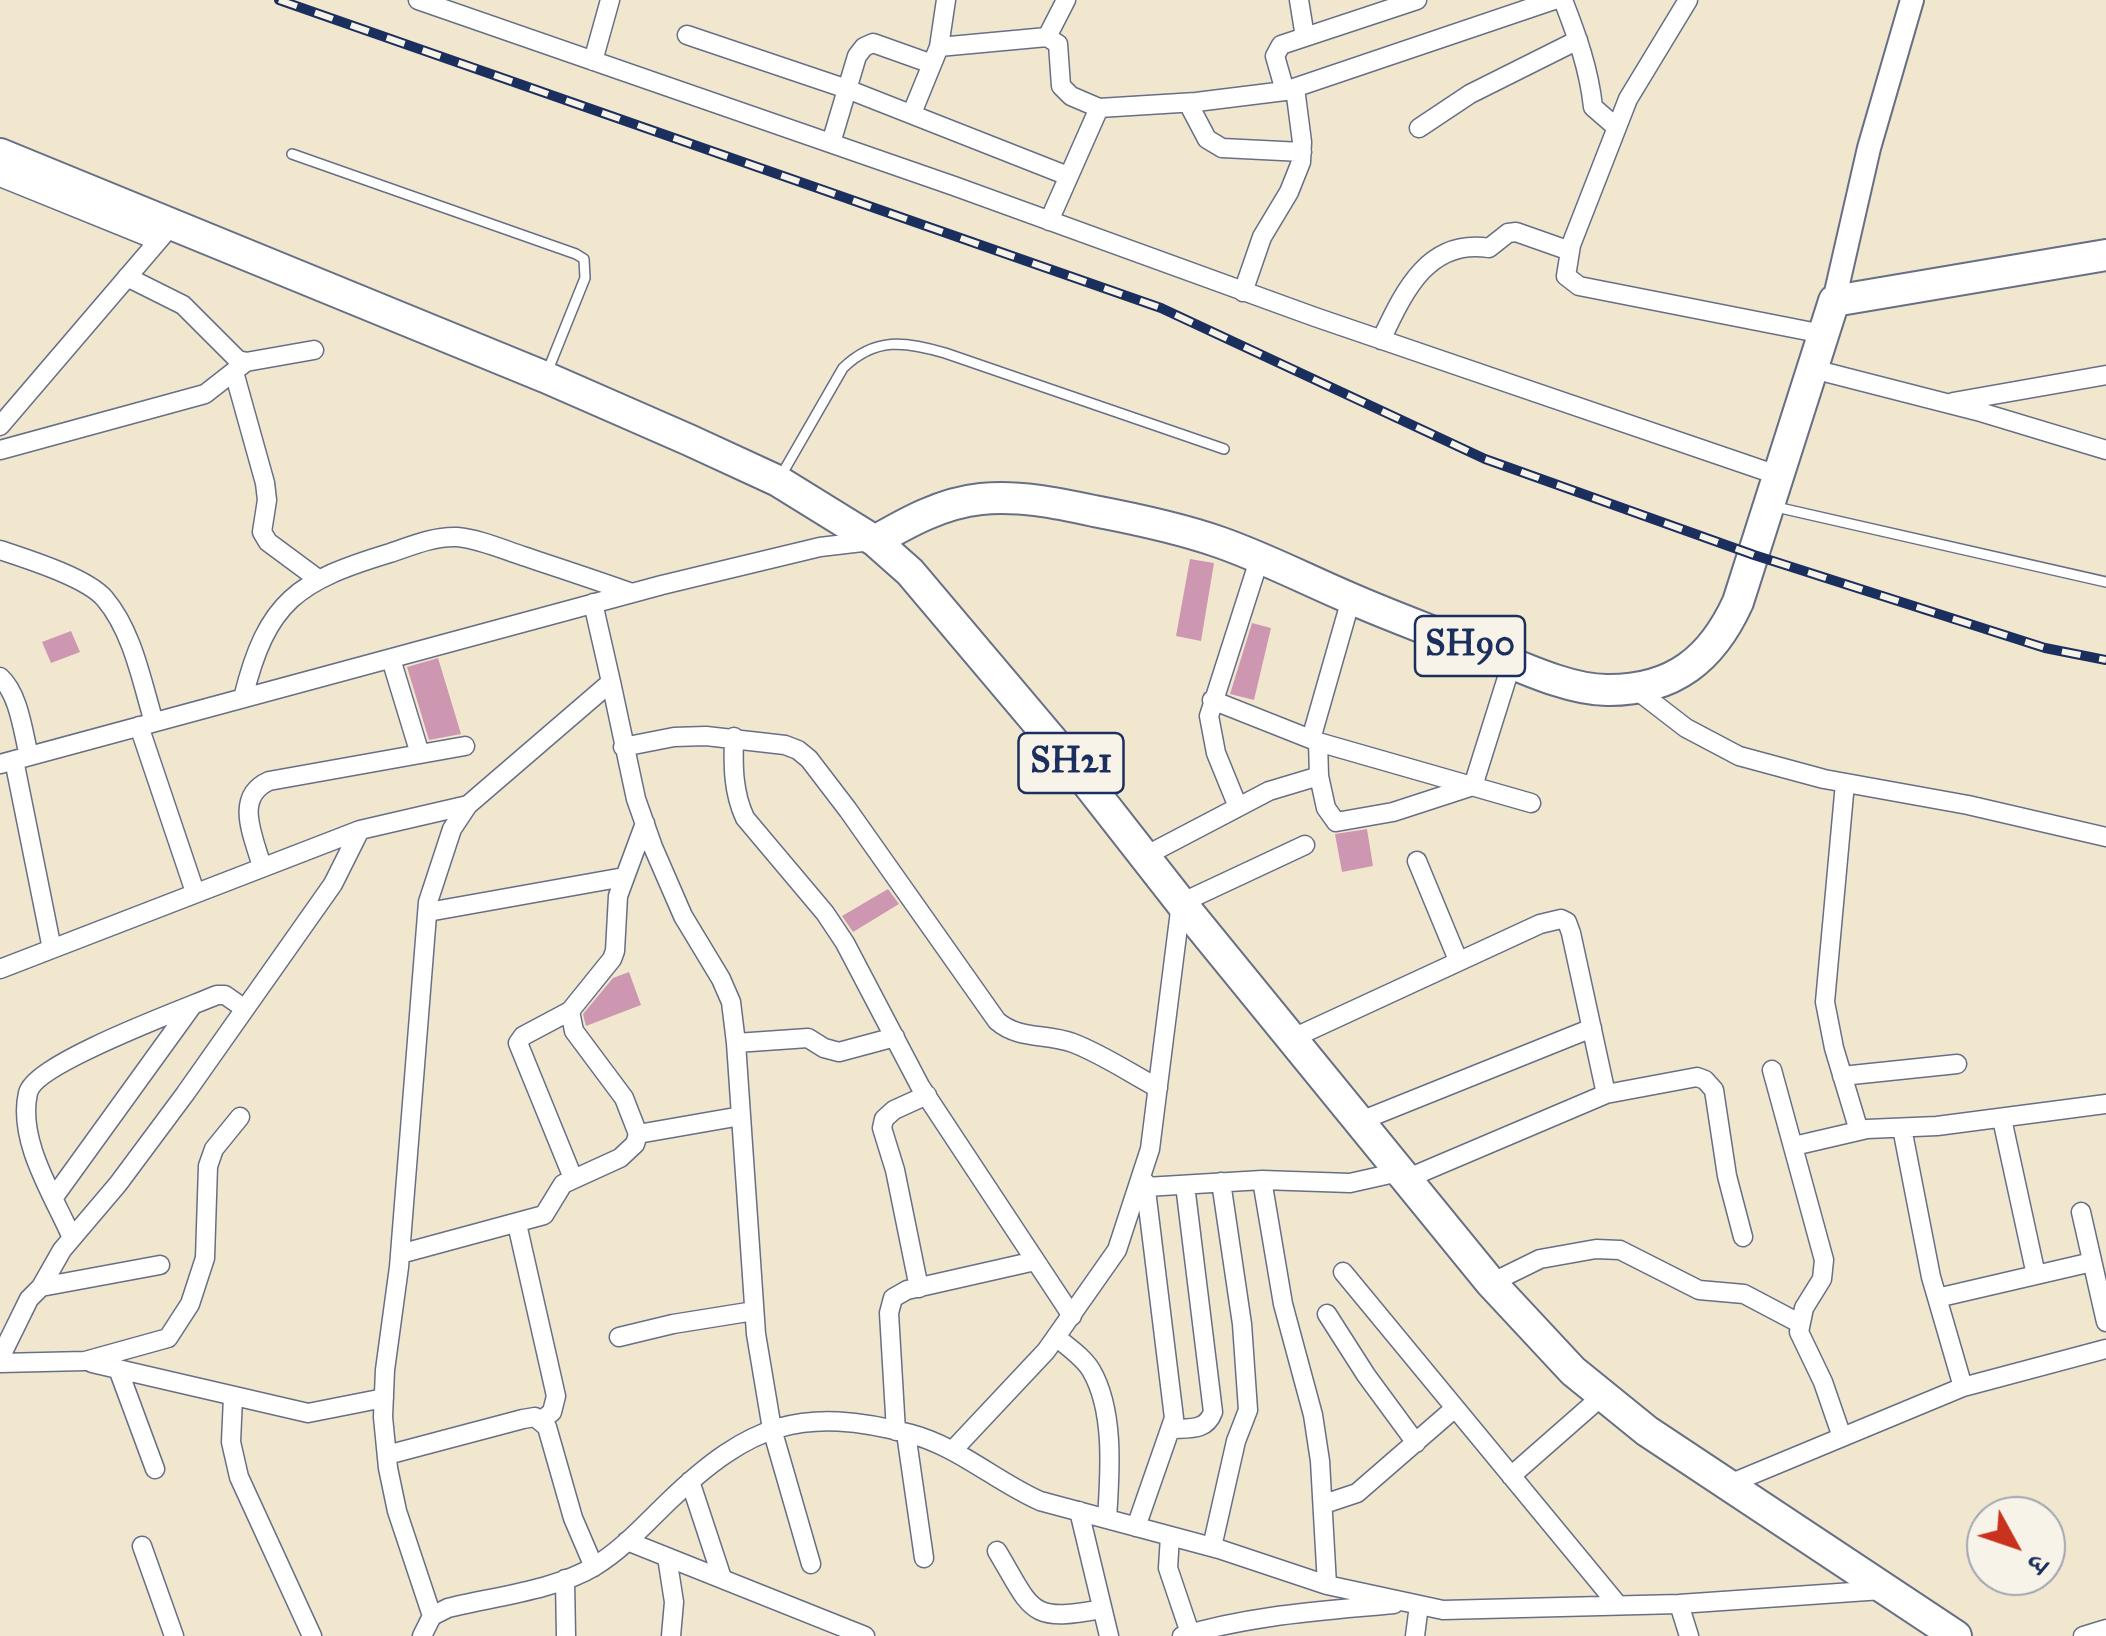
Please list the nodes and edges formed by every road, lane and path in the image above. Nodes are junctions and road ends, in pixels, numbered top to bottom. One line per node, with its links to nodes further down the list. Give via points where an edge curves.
1 (418, 0): 16 (street)
2 (610, 0): 16 (street)
3 (946, 0): 15 (street)
4 (1066, 0): 12 (street)
5 (1299, 0): 13 (street)
6 (1417, 0): 13 (street)
7 (1554, 0): 18 (street)
8 (1562, 0): 14 (street)
9 (1688, 0): 22 (street)
10 (1912, 0): 36 (street)
11 (687, 35): 17 (street)
12 (1048, 37): 15 (street); 20 (street, via 1058,44 1064,91)
13 (1304, 37): 18 (street, via 1281,45 1275,56)
14 (1578, 40): 22 (street, via 1593,108); 23 (street, via 1470,94)
15 (935, 55): 17 (street, via 873,43 857,56); 21 (street)
16 (593, 61): 24 (street)
17 (847, 89): 21 (street); 24 (street)
18 (1290, 90): 19 (street); 25 (street)
19 (1188, 103): 20 (street); 25 (street, via 1208,138 1222,148)
20 (1099, 108): 28 (street)
21 (912, 113): 28 (street)
22 (1616, 126): 32 (street)
23 (1419, 128)
24 (830, 143): 30 (street)
25 (1302, 152): 35 (street)
26 (0, 154): 31 (main road, SH21)
27 (292, 154): 43 (lane, via 584,259 586,278)
28 (1068, 176): 30 (street)
29 (0, 177): 31 (street)
30 (1049, 222): 35 (street)
31 (164, 234): 34 (street); 43 (main road, SH21)
32 (1570, 251): 37 (street, via 1566,276 1578,286); 38 (street, via 1516,232 1489,248 1457,248 1415,276)
33 (2106, 255): 36 (main road)
34 (127, 277): 40 (street, via 183,305); 45 (street)
35 (1243, 292): 38 (street)
36 (1834, 302): 37 (main road, SH90)
37 (1823, 334): 41 (main road, SH90)
38 (1381, 340): 49 (street)
39 (314, 350): 40 (street)
40 (240, 367): 46 (street, via 205,394); 55 (street, via 265,483 262,532)
41 (1813, 369): 44 (street); 49 (main road, SH90)
42 (2106, 376): 44 (street)
43 (545, 378): 50 (main road, SH21)
44 (1947, 403): 48 (street)
45 (0, 426)
46 (0, 450)
47 (1224, 450): 50 (lane, via 893,341 856,354 843,368)
48 (2106, 450)
49 (1777, 476): 51 (main road, SH90)
50 (778, 481): 52 (main road, SH21)
51 (1768, 506): 56 (lane); 64 (main road, SH90, via 1725,631 1686,670)
52 (876, 541): 54 (main road, SH90, via 943,507 1016,498 1148,522); 57 (street); 84 (main road, SH21, via 922,585)
53 (0, 550): 67 (street, via 104,598 132,654)
54 (1260, 557): 58 (main road, SH90); 66 (street)
55 (318, 579): 57 (street, via 454,537); 65 (street, via 271,624)
56 (2106, 582)
57 (632, 593): 59 (street)
58 (1351, 599): 61 (main road, SH90); 69 (street)
59 (593, 604): 60 (street); 63 (street)
60 (391, 659): 65 (street); 72 (street)
61 (1512, 662): 64 (main road, SH90, via 1577,685); 76 (street)
62 (0, 677): 73 (street, via 14,699)
63 (610, 682): 71 (street); 78 (street)
64 (1634, 688): 75 (street, via 1726,750)
65 (244, 698): 67 (street)
66 (1212, 700): 69 (street); 79 (street, via 1210,731)
67 (147, 724): 73 (street); 88 (street)
68 (734, 737): 71 (street, via 674,737); 98 (street, via 733,776 745,818 826,912); 104 (street, via 786,745 810,758 1005,1028 1077,1044)
69 (1315, 740): 74 (street); 76 (street)
70 (465, 746): 72 (street)
71 (623, 747): 80 (street)
72 (420, 754): 86 (street, via 256,786 249,817)
73 (14, 760): 91 (street)
74 (1320, 776): 76 (street, via 1336,822); 79 (street)
75 (1845, 783): 82 (street); 103 (street, via 1825,1002)
76 (1473, 786): 77 (street)
77 (1531, 803)
78 (468, 805): 81 (street); 90 (street, via 440,859)
79 (1238, 806): 84 (street)
80 (645, 823): 87 (street); 100 (street, via 669,888 731,1002)
81 (360, 830): 86 (street); 95 (street, via 333,884)
82 (2106, 837)
83 (1305, 845): 89 (street)
84 (1145, 856): 89 (main road, SH21)
85 (1418, 861): 92 (street)
86 (262, 867): 88 (street)
87 (624, 878): 90 (street); 96 (street, via 612,959)
88 (195, 892): 91 (street)
89 (1181, 904): 99 (main road, SH21); 104 (street)
90 (428, 912): 127 (street)
91 (52, 948): 93 (street)
92 (1458, 960): 97 (street, via 1540,924 1567,922); 99 (street)
93 (0, 970)
94 (193, 1006): 95 (street, via 217,995); 122 (street); 122 (street, via 74,1056 30,1086 26,1116)
95 (245, 1009): 126 (street)
96 (570, 1011): 114 (street, via 574,1031 624,1098); 117 (street, via 518,1043)
97 (1592, 1028): 105 (street); 111 (street)
98 (895, 1038): 100 (street, via 839,1052 808,1038); 106 (street)
99 (1291, 1039): 111 (main road, SH21)
100 (736, 1044): 108 (street)
101 (1958, 1064): 103 (street)
102 (1772, 1070): 115 (street)
103 (1842, 1076): 113 (street)
104 (1158, 1088): 118 (street)
105 (1606, 1094): 116 (street); 125 (street, via 1689,1078 1711,1084)
106 (927, 1095): 128 (street); 135 (street, via 894,1110 882,1128)
107 (2106, 1104): 110 (street)
108 (740, 1116): 114 (street); 137 (street)
109 (240, 1117): 146 (street, via 208,1166 205,1258 183,1320 155,1344)
110 (2002, 1119): 112 (street); 132 (street)
111 (1358, 1122): 116 (main road, SH21)
112 (1902, 1128): 113 (street); 136 (street)
113 (1859, 1131): 115 (street)
114 (638, 1134): 117 (street, via 620,1158)
115 (1794, 1146): 140 (street, via 1825,1272)
116 (1402, 1176): 119 (street, via 1350,1183); 133 (main road, SH21)
117 (573, 1178): 124 (street, via 544,1215)
118 (1144, 1179): 121 (street); 139 (street, via 1117,1250); 155 (street)
119 (1262, 1180): 120 (street); 165 (street, via 1283,1304 1313,1416)
120 (1221, 1182): 121 (street); 172 (street, via 1248,1410)
121 (1186, 1184): 155 (street, via 1213,1412 1200,1427)
122 (54, 1197): 126 (street)
123 (2081, 1212): 129 (street)
124 (517, 1224): 127 (street); 153 (street, via 556,1396)
125 (1743, 1237)
126 (72, 1238): 134 (street)
127 (400, 1254): 151 (street)
128 (1036, 1261): 135 (street); 139 (street)
129 (2092, 1262): 132 (street); 141 (street)
130 (160, 1265): 134 (street)
131 (1342, 1272): 152 (street)
132 (2036, 1275): 136 (street)
133 (1491, 1283): 140 (street, via 1540,1259 1620,1250 1700,1290 1744,1294); 150 (main road, SH21)
134 (41, 1286): 145 (street)
135 (919, 1288): 156 (street, via 899,1292 890,1304)
136 (1937, 1298): 148 (street)
137 (754, 1312): 142 (street); 154 (street)
138 (1327, 1314): 158 (street)
139 (1072, 1316): 143 (street)
140 (1800, 1322): 157 (street)
141 (2106, 1322)
142 (620, 1337)
143 (1056, 1337): 159 (street); 167 (street, via 1090,1368 1100,1395 1109,1440)
144 (2106, 1348): 148 (street)
145 (0, 1360): 146 (street)
146 (84, 1361): 147 (street)
147 (118, 1370): 149 (street); 161 (street)
148 (1963, 1387): 157 (street)
149 (233, 1397): 151 (street, via 308,1413); 192 (street, via 231,1442 239,1477)
150 (1601, 1397): 162 (street); 164 (main road, SH21)
151 (384, 1398): 160 (street)
152 (1455, 1408): 158 (street); 162 (street)
153 (542, 1420): 160 (street, via 523,1419); 177 (street)
154 (772, 1429): 156 (street, via 830,1420); 163 (street); 176 (street)
155 (1172, 1429): 168 (street)
156 (901, 1432): 159 (street); 175 (street)
157 (1842, 1437): 164 (street)
158 (1416, 1443): 165 (street, via 1357,1493)
159 (954, 1450): 166 (street, via 1016,1490)
160 (387, 1455): 186 (street, via 397,1510)
161 (155, 1469)
162 (1511, 1476): 184 (street)
163 (690, 1480): 170 (street); 178 (street)
164 (1726, 1486): 181 (main road, SH21)
165 (1324, 1504): 180 (street)
166 (1079, 1511): 167 (street); 185 (street)
167 (1107, 1519): 168 (street)
168 (1136, 1526): 169 (street)
169 (1170, 1536): 172 (street); 190 (street, via 1168,1568)
170 (627, 1541): 174 (street); 177 (street)
171 (142, 1546): 191 (street)
172 (1212, 1547): 180 (street)
173 (997, 1551): 185 (street, via 1038,1610 1054,1616)
174 (667, 1557): 178 (street); 195 (street)
175 (924, 1558)
176 (812, 1564)
177 (594, 1567): 179 (street)
178 (722, 1578): 188 (street)
179 (565, 1579): 186 (street); 194 (street)
180 (1327, 1584): 182 (street)
181 (1886, 1590): 183 (street); 187 (main road, SH21)
182 (1415, 1604): 184 (street, via 1466,1611); 190 (street, via 1268,1616); 199 (street)
183 (1679, 1604): 184 (street); 200 (street)
184 (1618, 1605)
185 (1102, 1609): 198 (street)
186 (432, 1616): 193 (street)
187 (1925, 1625): 201 (main road, SH21)
188 (843, 1626): 196 (street); 197 (street)
189 (2106, 1629): 202 (street)
190 (1188, 1635)
191 (174, 1636)
192 (312, 1636)
193 (422, 1636)
194 (566, 1636)
195 (671, 1636)
196 (817, 1636)
197 (865, 1636)
198 (1110, 1636)
199 (1415, 1636)
200 (1690, 1636)
201 (1956, 1636)
202 (2083, 1636)

